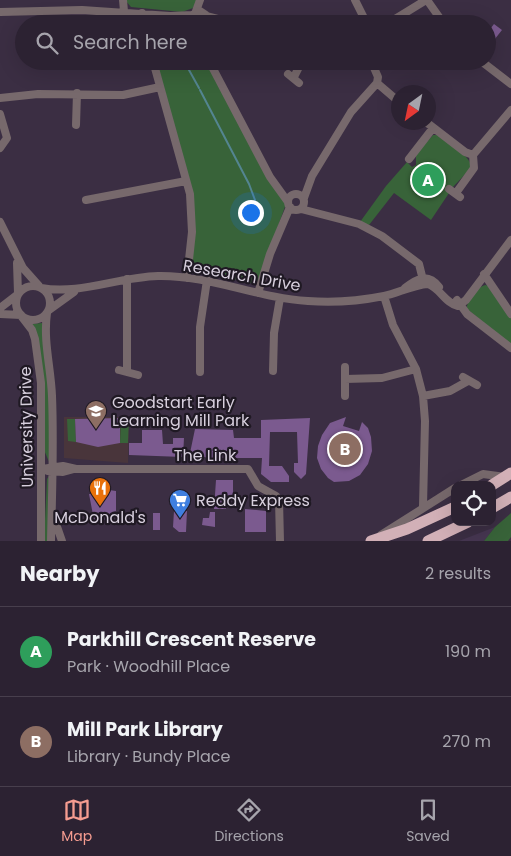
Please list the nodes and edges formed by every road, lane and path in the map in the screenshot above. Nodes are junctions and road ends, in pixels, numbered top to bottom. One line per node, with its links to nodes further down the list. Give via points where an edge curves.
1 (122, 0): 5 (street)
2 (201, 0): 9 (street)
3 (354, 0): 10 (street)
4 (427, 0): 11 (street); 12 (street)
5 (122, 11): 6 (street, via 59,9); 7 (street)
6 (0, 12)
7 (142, 13): 8 (street)
8 (161, 15)
9 (199, 15)
10 (361, 15)
11 (402, 15)
12 (438, 15)
13 (155, 70): 21 (street)
14 (214, 70): 36 (street, via 278,189)
15 (298, 70): 18 (street)
16 (375, 70): 19 (street)
17 (493, 70): 20 (street)
18 (294, 78)
19 (377, 83): 23 (street); 36 (street, via 353,108)
20 (511, 84)
21 (160, 87): 22 (street, via 123,95); 33 (street)
22 (77, 93): 24 (street); 27 (street)
23 (391, 95)
24 (0, 98)
25 (511, 110): 31 (street)
26 (0, 114): 30 (street, via 7,138)
27 (76, 124)
28 (426, 130): 32 (street)
29 (436, 130): 31 (street)
30 (0, 148)
31 (473, 155): 34 (street, via 474,168)
32 (409, 160)
33 (186, 181): 35 (street); 41 (street, via 192,232)
34 (455, 193)
35 (86, 200)
36 (297, 202): 44 (street, via 318,213 364,226 382,236 417,262); 47 (street, via 267,261)
37 (0, 222): 39 (street)
38 (511, 240): 40 (street)
39 (16, 256): 45 (street); 48 (street)
40 (484, 274): 51 (street); 55 (street)
41 (187, 278): 42 (street, Research Drive); 43 (street, Research Drive)
42 (127, 279): 46 (street, Research Drive); 62 (street, via 123,370)
43 (206, 280): 47 (street, Research Drive); 61 (street, via 200,327)
44 (424, 281): 49 (street, Research Drive); 51 (street, via 452,304)
45 (40, 287): 46 (street, Research Drive, via 62,291); 48 (street, via 29,286); 53 (street, via 49,298)
46 (78, 289): 53 (street, Research Drive)
47 (258, 293): 50 (street, Research Drive)
48 (18, 294): 52 (street); 56 (street, via 16,308)
49 (384, 296): 50 (street, Research Drive, via 341,301); 59 (street, via 393,325)
50 (280, 298): 60 (street, via 274,333)
51 (459, 303): 57 (street, via 467,314)
52 (0, 308)
53 (47, 312): 56 (street, via 33,320); 68 (street, University Drive, via 45,331 52,385)
54 (0, 314): 56 (street)
55 (511, 314)
56 (22, 316): 67 (street, University Drive, via 34,335 39,363)
57 (511, 348)
58 (345, 367): 63 (street)
59 (416, 369): 63 (street, via 382,378); 66 (street)
60 (273, 371)
61 (200, 372)
62 (138, 374)
63 (345, 379): 65 (street)
64 (477, 385): 66 (street, via 466,379 450,390)
65 (346, 396)
66 (423, 396): 72 (street)
67 (42, 469): 68 (street); 81 (street, University Drive)
68 (53, 469): 79 (street, University Drive); 84 (street, The Link, via 248,469 258,486 278,499)
69 (508, 475): 70 (street, via 483,474); 71 (highway)
70 (469, 481)
71 (496, 482)
72 (425, 484): 75 (street); 76 (street)
73 (451, 490): 75 (street)
74 (511, 497): 77 (highway)
75 (438, 498): 76 (street)
76 (423, 506): 85 (street)
77 (496, 506)
78 (451, 509): 85 (highway)
79 (53, 516): 82 (street, University Drive); 83 (street, University Drive)
80 (460, 526): 86 (highway)
81 (40, 541)
82 (51, 541)
83 (62, 541)
84 (280, 541)
85 (372, 541)
86 (428, 541)

